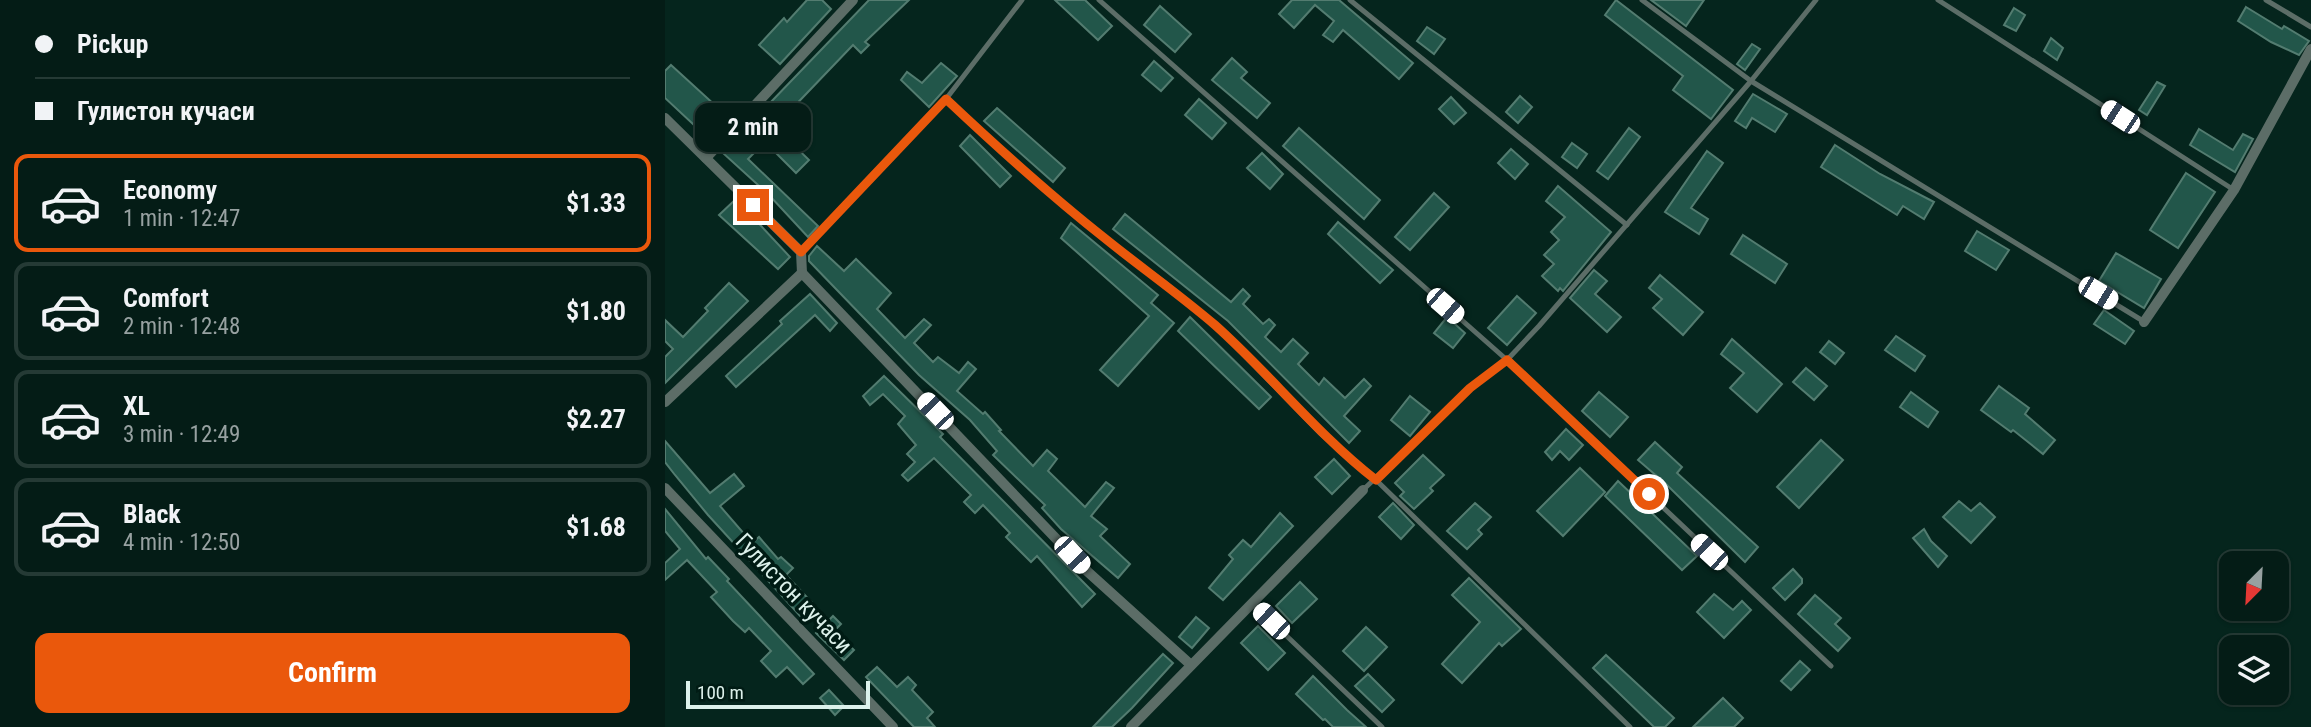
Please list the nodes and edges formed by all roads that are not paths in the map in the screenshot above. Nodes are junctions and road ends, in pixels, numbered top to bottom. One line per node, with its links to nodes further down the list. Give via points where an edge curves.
1 (853, 0): 14 (street)
2 (1023, 0): 12 (lane)
3 (1099, 0): 20 (lane)
4 (1350, 0): 16 (lane)
5 (1642, 0): 11 (lane)
6 (1816, 0): 11 (lane)
7 (1938, 0): 15 (lane)
8 (2266, 0): 9 (lane)
9 (2311, 27)
10 (2311, 49): 15 (street)
11 (1751, 81): 16 (lane); 19 (lane)
12 (946, 99): 17 (lane); 22 (lane, via 1038,183 1221,331 1320,433)
13 (665, 118): 14 (street)
14 (706, 158): 17 (street)
15 (2234, 190): 19 (street)
16 (1627, 225): 20 (lane)
17 (801, 252): 18 (street)
18 (802, 273): 21 (street); 26 (street, via 1088,572)
19 (2144, 321)
20 (1507, 360): 22 (lane, via 1470,388); 27 (lane)
21 (665, 402)
22 (1376, 480): 24 (lane); 31 (lane)
23 (665, 488): 28 (street, Гулистон кучаси)
24 (1363, 490): 25 (street)
25 (1252, 603): 26 (street); 30 (lane)
26 (1191, 665): 29 (street)
27 (1831, 666)
28 (893, 727)
29 (1132, 727)
30 (1382, 727)
31 (1630, 727)

